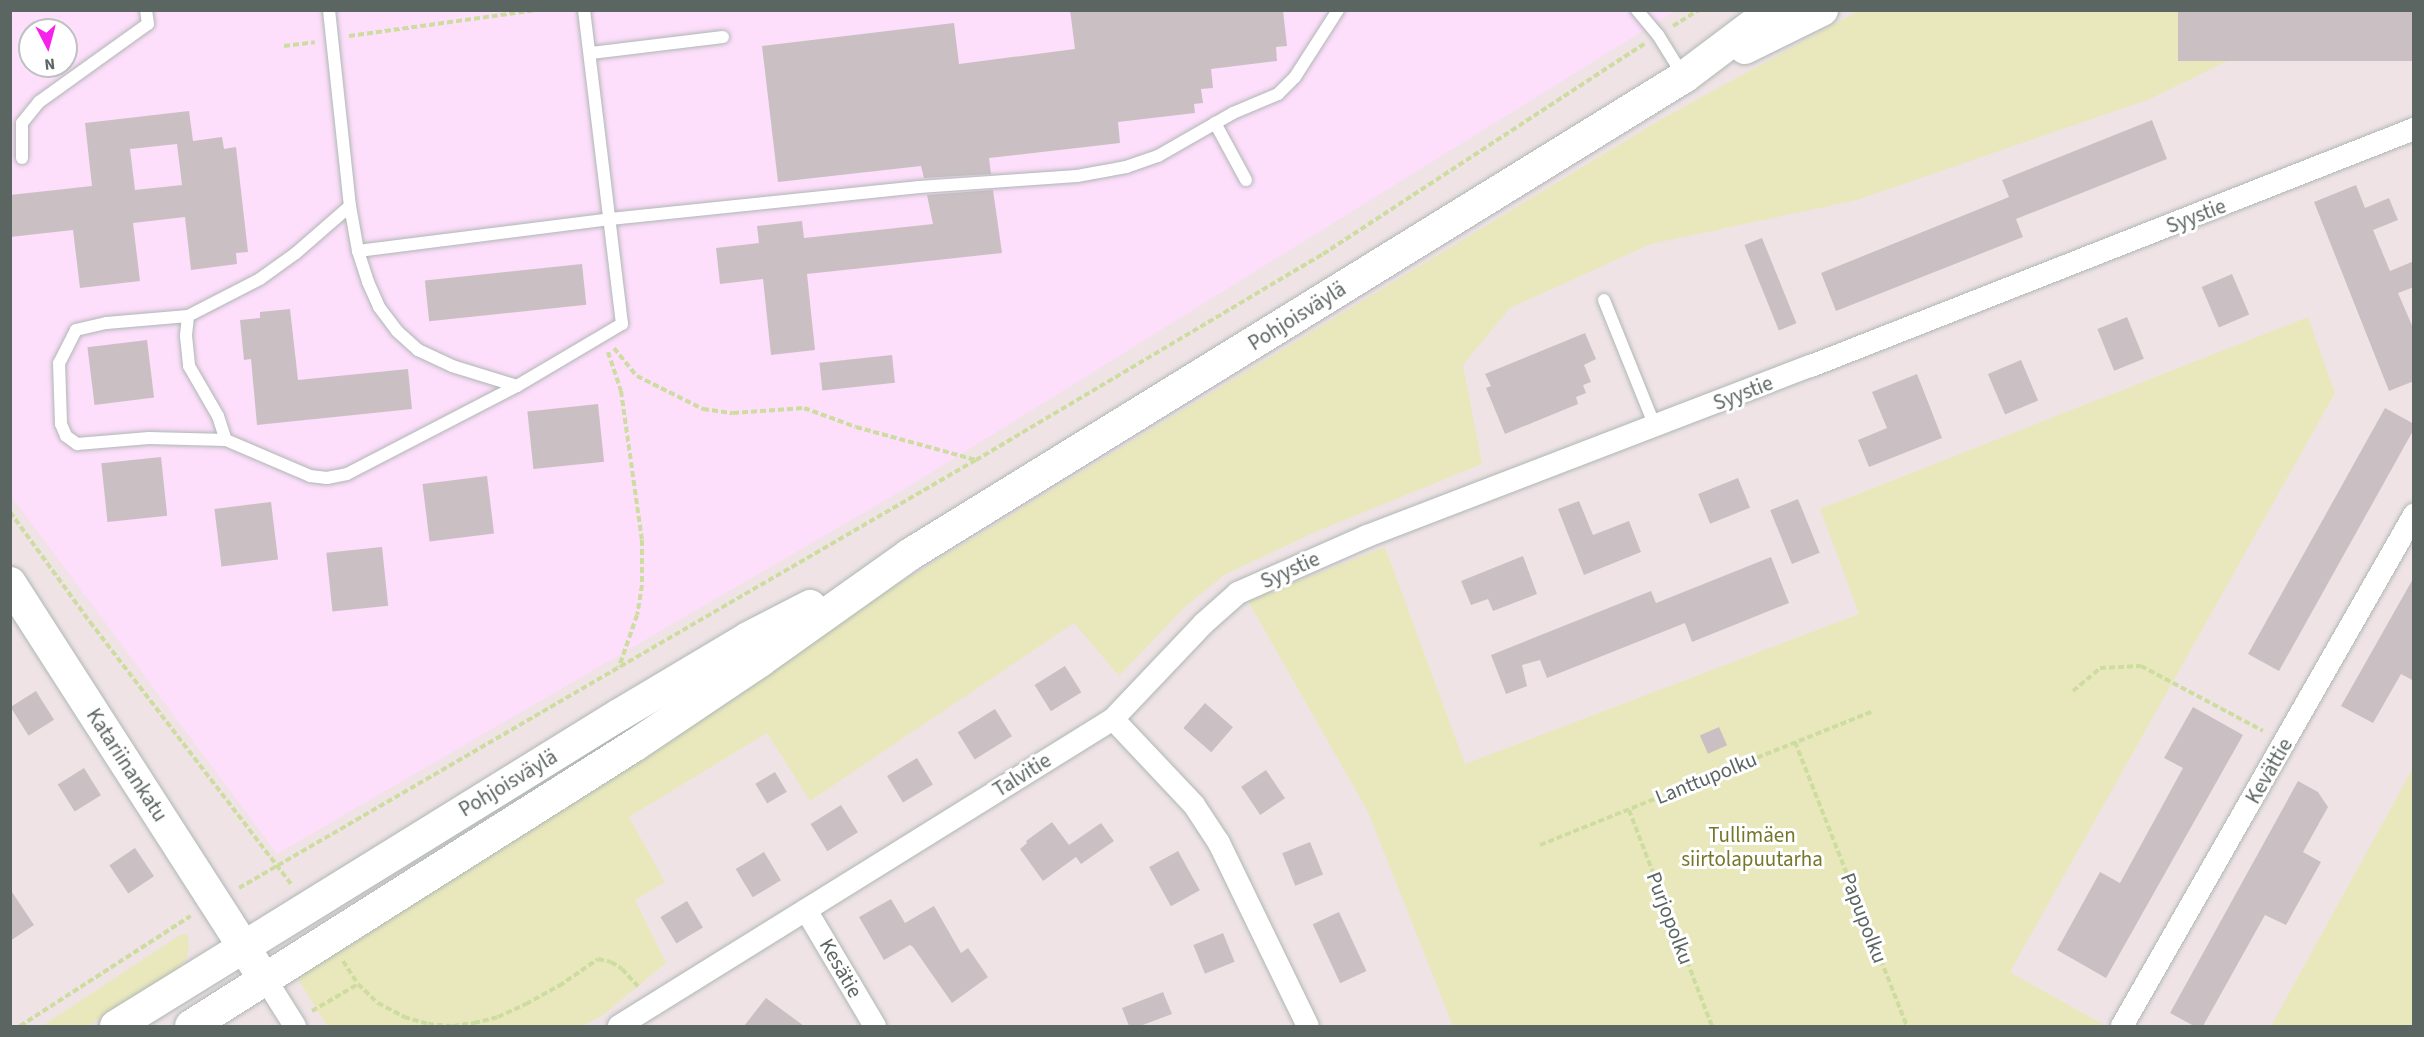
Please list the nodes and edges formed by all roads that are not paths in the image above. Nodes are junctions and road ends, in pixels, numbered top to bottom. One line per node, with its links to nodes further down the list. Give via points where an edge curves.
1 (146, 10): 13 (lane, via 148,24 39,102 22,123)
2 (329, 10): 15 (lane)
3 (584, 10): 9 (lane)
4 (1338, 10): 11 (lane, via 1295,77 1278,94)
5 (1637, 10): 10 (lane)
6 (1773, 10): 10 (main road, Pohjoisväylä)
7 (1822, 10): 10 (main road, Pohjoisväylä)
8 (723, 37): 9 (lane)
9 (591, 53): 16 (lane)
10 (1684, 77): 24 (main road, Pohjoisväylä)
11 (1215, 123): 14 (lane); 16 (lane, via 1147,160 1077,176 919,187)
12 (2411, 136): 21 (street, Syystie)
13 (22, 158)
14 (1246, 180)
15 (350, 206): 17 (lane); 19 (lane, via 260,279)
16 (610, 219): 17 (lane); 20 (lane, via 622,324)
17 (358, 252): 20 (lane, via 380,307 397,331 418,350 452,366)
18 (1604, 300): 21 (lane)
19 (188, 316): 22 (lane, via 189,366 218,416); 22 (lane, via 106,322 76,330 59,363 61,424 66,436 77,444 149,438)
20 (517, 386): 22 (lane, via 347,474 327,478 310,476)
21 (1655, 426): 26 (street, Syystie, via 1367,536 1238,594 1203,624)
22 (226, 440)
23 (2414, 515): 36 (street, Kevättie)
24 (909, 555): 28 (main road, Pohjoisväylä, via 748,638); 29 (main road, Pohjoisväylä, via 635,745)
25 (10, 583): 28 (main road, Katariinankatu)
26 (1113, 719): 27 (street, Talvitie); 35 (street, via 1194,805 1220,843)
27 (806, 910): 33 (street, Talvitie); 34 (street, Kesätie)
28 (244, 947): 29 (main road, Katariinankatu); 31 (main road, Pohjoisväylä)
29 (266, 980): 30 (street); 32 (main road, Pohjoisväylä)
30 (293, 1025)
31 (116, 1026)
32 (191, 1026)
33 (619, 1026)
34 (875, 1026)
35 (1308, 1026)
36 (2122, 1026)

